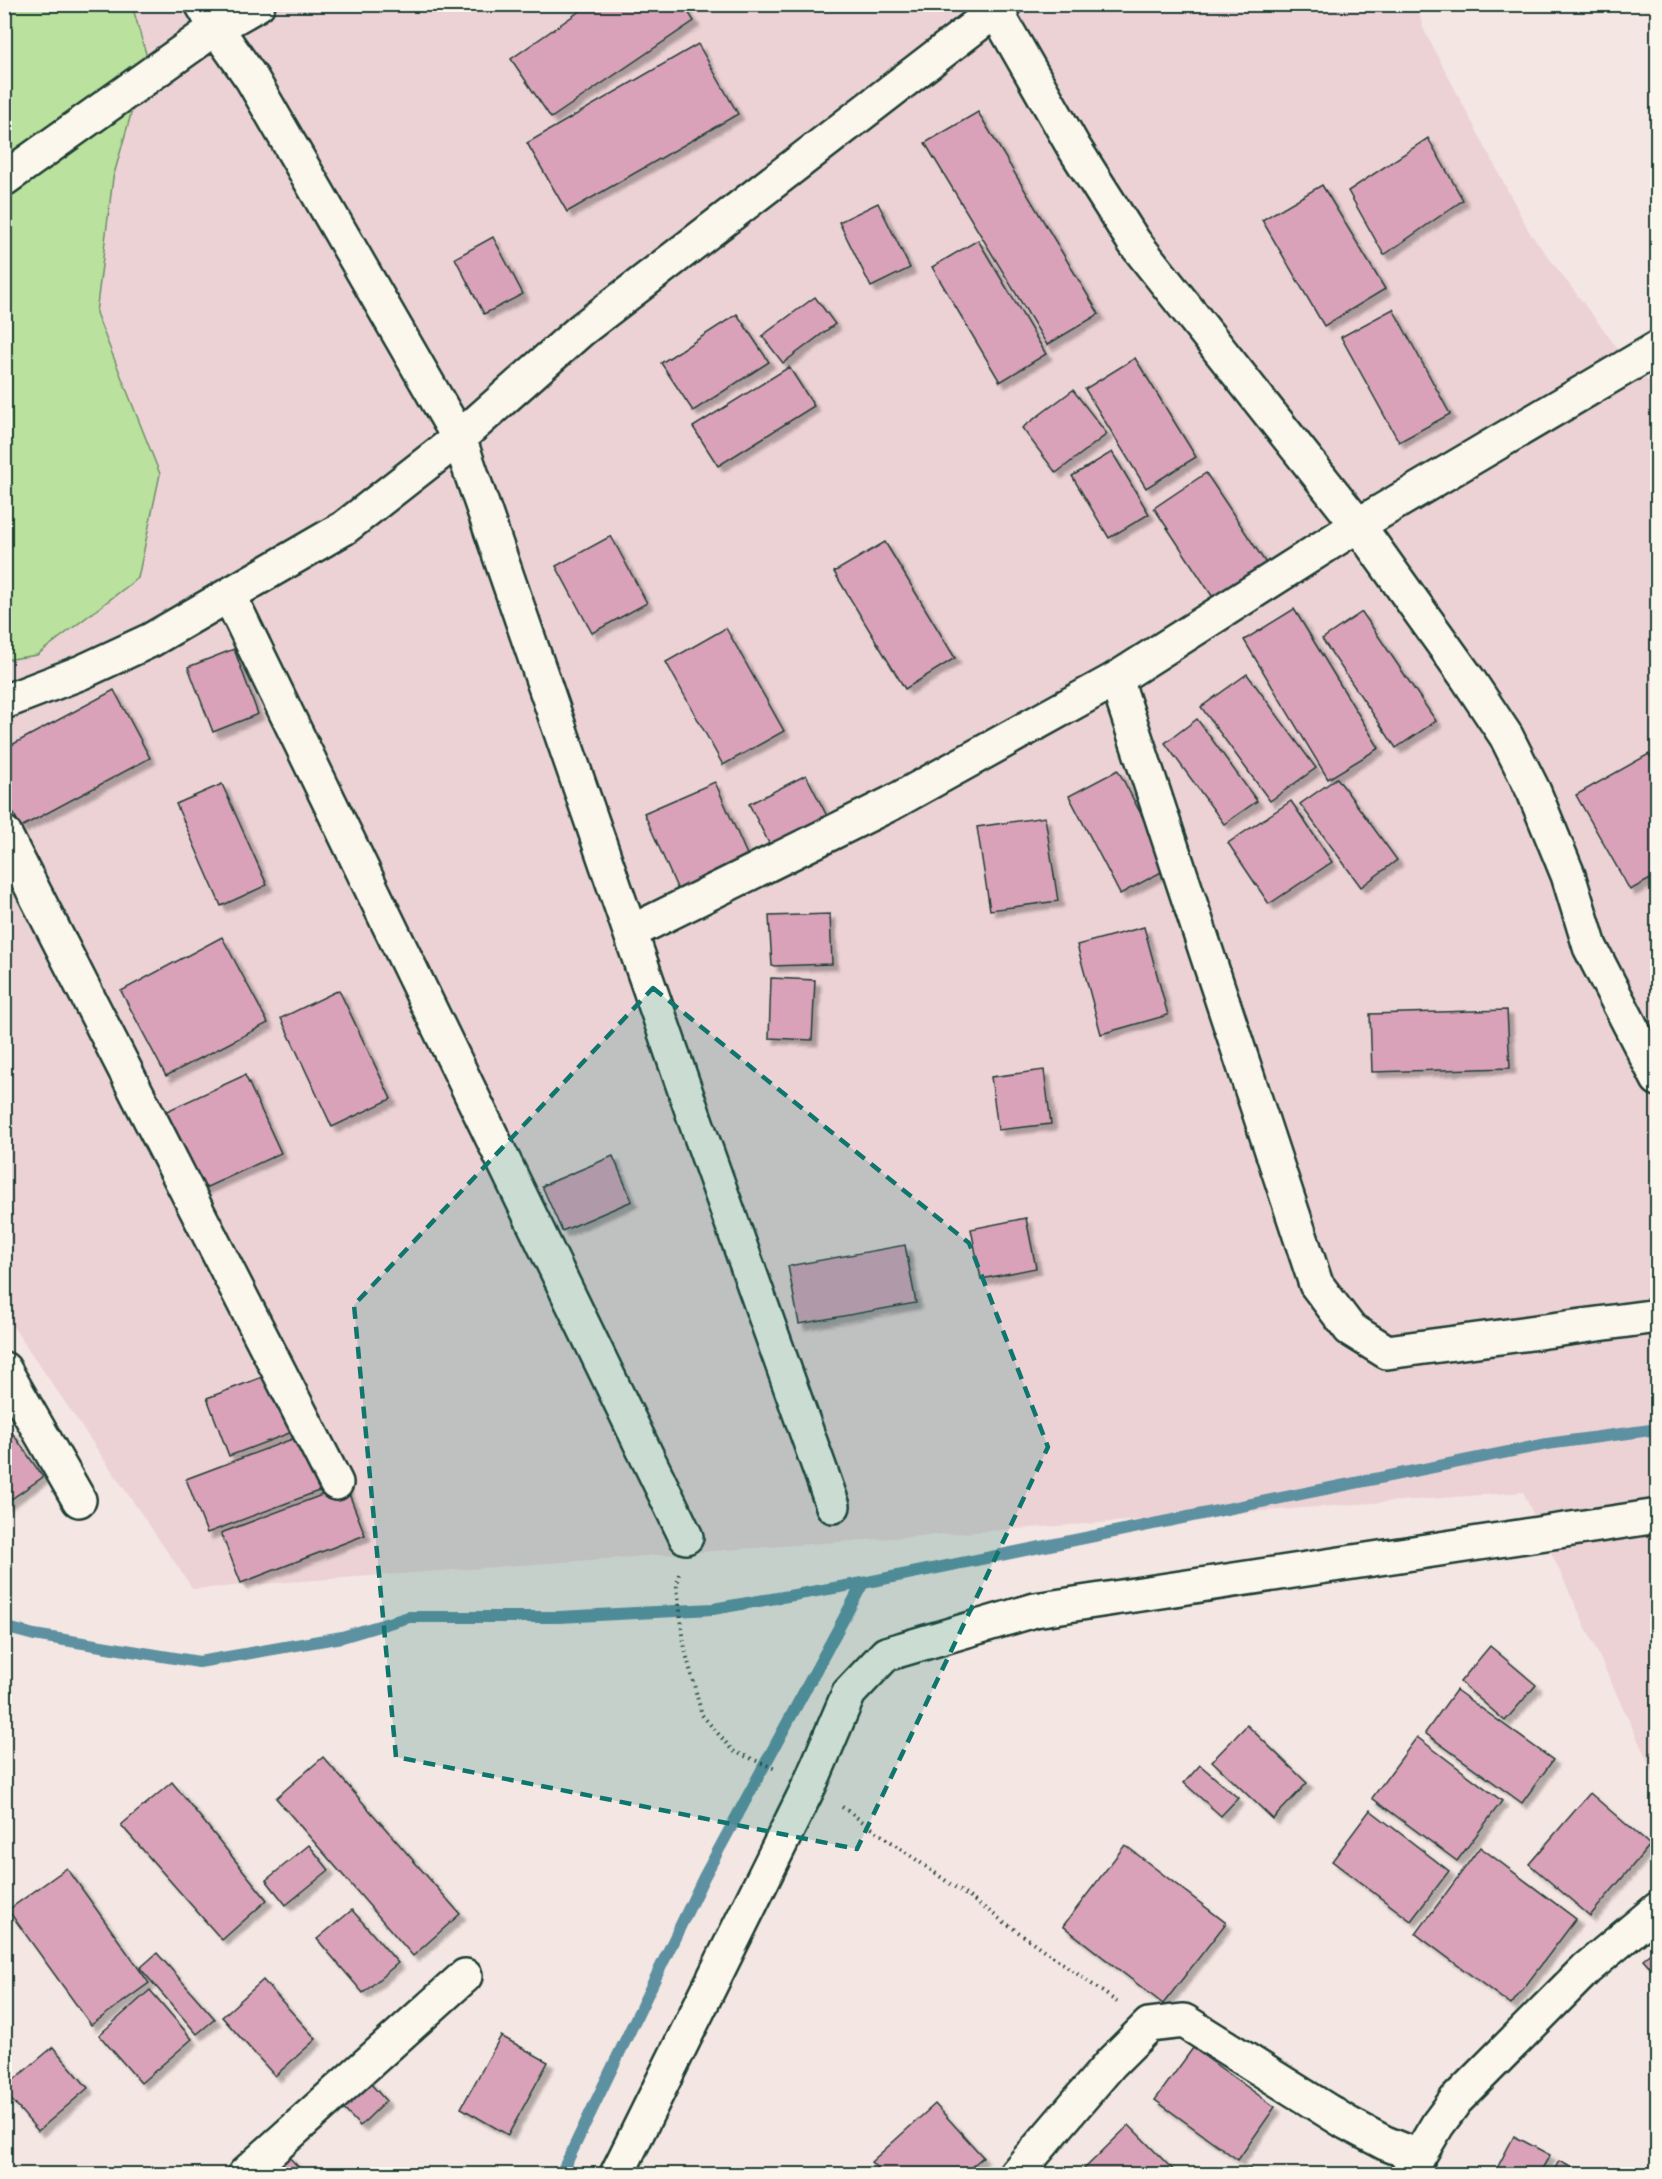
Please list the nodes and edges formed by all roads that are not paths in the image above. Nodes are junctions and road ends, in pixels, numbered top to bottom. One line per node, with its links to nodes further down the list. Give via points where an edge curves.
1 (258, 4): 3 (street)
2 (997, 6): 6 (street, via 581,330); 7 (street, via 1073,146 1134,242)
3 (209, 16): 4 (street); 6 (street, via 252,79)
4 (4, 179)
5 (1658, 348): 7 (street)
6 (459, 438): 8 (street, via 344,528); 12 (street)
7 (1358, 525): 9 (street); 13 (street, via 1506,736 1568,875 1590,947)
8 (229, 595): 10 (street, via 151,640); 20 (street)
9 (1116, 679): 12 (street, via 892,803); 14 (street, via 1316,1284 1350,1329 1387,1352)
10 (4, 702)
11 (4, 833): 16 (street)
12 (631, 932): 18 (street)
13 (1658, 1080)
14 (1658, 1316)
15 (4, 1369): 17 (street)
16 (336, 1483)
17 (79, 1500)
18 (833, 1506)
19 (1658, 1516): 25 (street, via 1035,1610 886,1654 849,1693)
20 (686, 1537)
21 (1658, 1910): 23 (street, via 1586,1969 1456,2100)
22 (465, 1976): 24 (street)
23 (1413, 2165): 26 (street, via 1385,2143 1184,2021 1149,2025 1111,2063)
24 (245, 2175)
25 (617, 2175)
26 (1016, 2175)

